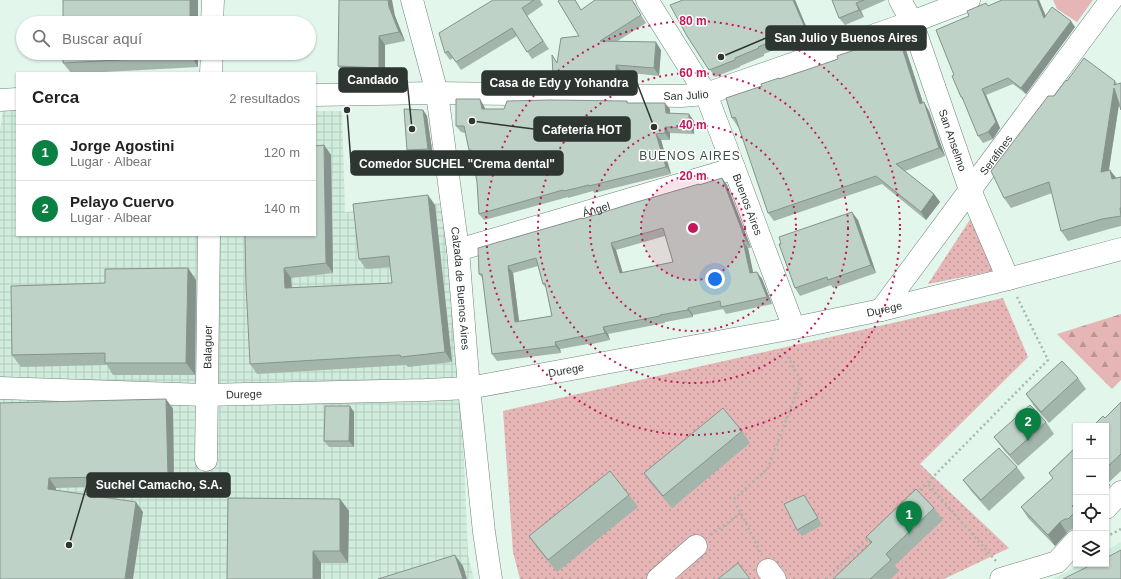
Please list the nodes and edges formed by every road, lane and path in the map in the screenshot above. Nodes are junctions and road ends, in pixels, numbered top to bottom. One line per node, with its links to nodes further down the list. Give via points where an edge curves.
1 (213, 0): 7 (street)
2 (412, 0): 11 (street, Calzada de Buenos Aires)
3 (647, 0): 12 (street, Buenos Aires)
4 (900, 0): 8 (street, San Anselmo)
5 (969, 0): 8 (street, San Julio)
6 (1111, 0): 17 (street, Serafines)
7 (212, 16)
8 (912, 22): 12 (street, San Julio); 17 (street, San Anselmo)
9 (212, 60): 10 (street)
10 (211, 72)
11 (437, 93): 12 (street, San Julio, via 682,96); 13 (street, San Julio); 20 (street, Calzada de Buenos Aires)
12 (706, 94): 16 (street, Buenos Aires)
13 (316, 95)
14 (16, 99): 15 (street)
15 (0, 100)
16 (734, 168): 20 (street, Ángel); 23 (street, Buenos Aires)
17 (970, 190): 21 (street, San Anselmo); 22 (street, Serafines)
18 (208, 236): 26 (street, Balaguer)
19 (1121, 249): 21 (street, Durege)
20 (458, 250): 25 (street, Calzada de Buenos Aires)
21 (1008, 279): 22 (street, Durege); 28 (path, via 1048,360)
22 (881, 310): 23 (street, Durege)
23 (784, 330): 25 (street, Durege); 32 (path, via 801,381 768,468 733,500)
24 (0, 388): 26 (street, Durege)
25 (469, 388): 26 (street, Durege); 40 (street, Calzada de Buenos Aires)
26 (206, 395): 27 (street, Balaguer)
27 (206, 460)
28 (927, 483): 30 (path); 39 (path)
29 (1121, 492): 31 (street)
30 (916, 493)
31 (1109, 505)
32 (741, 513): 37 (path); 38 (path)
33 (1121, 529): 34 (path)
34 (1109, 535)
35 (871, 536): 42 (path)
36 (1073, 544): 39 (street, via 1057,562)
37 (696, 546): 41 (street)
38 (771, 575)
39 (1006, 578)
40 (491, 579)
41 (658, 579)
42 (826, 579)

